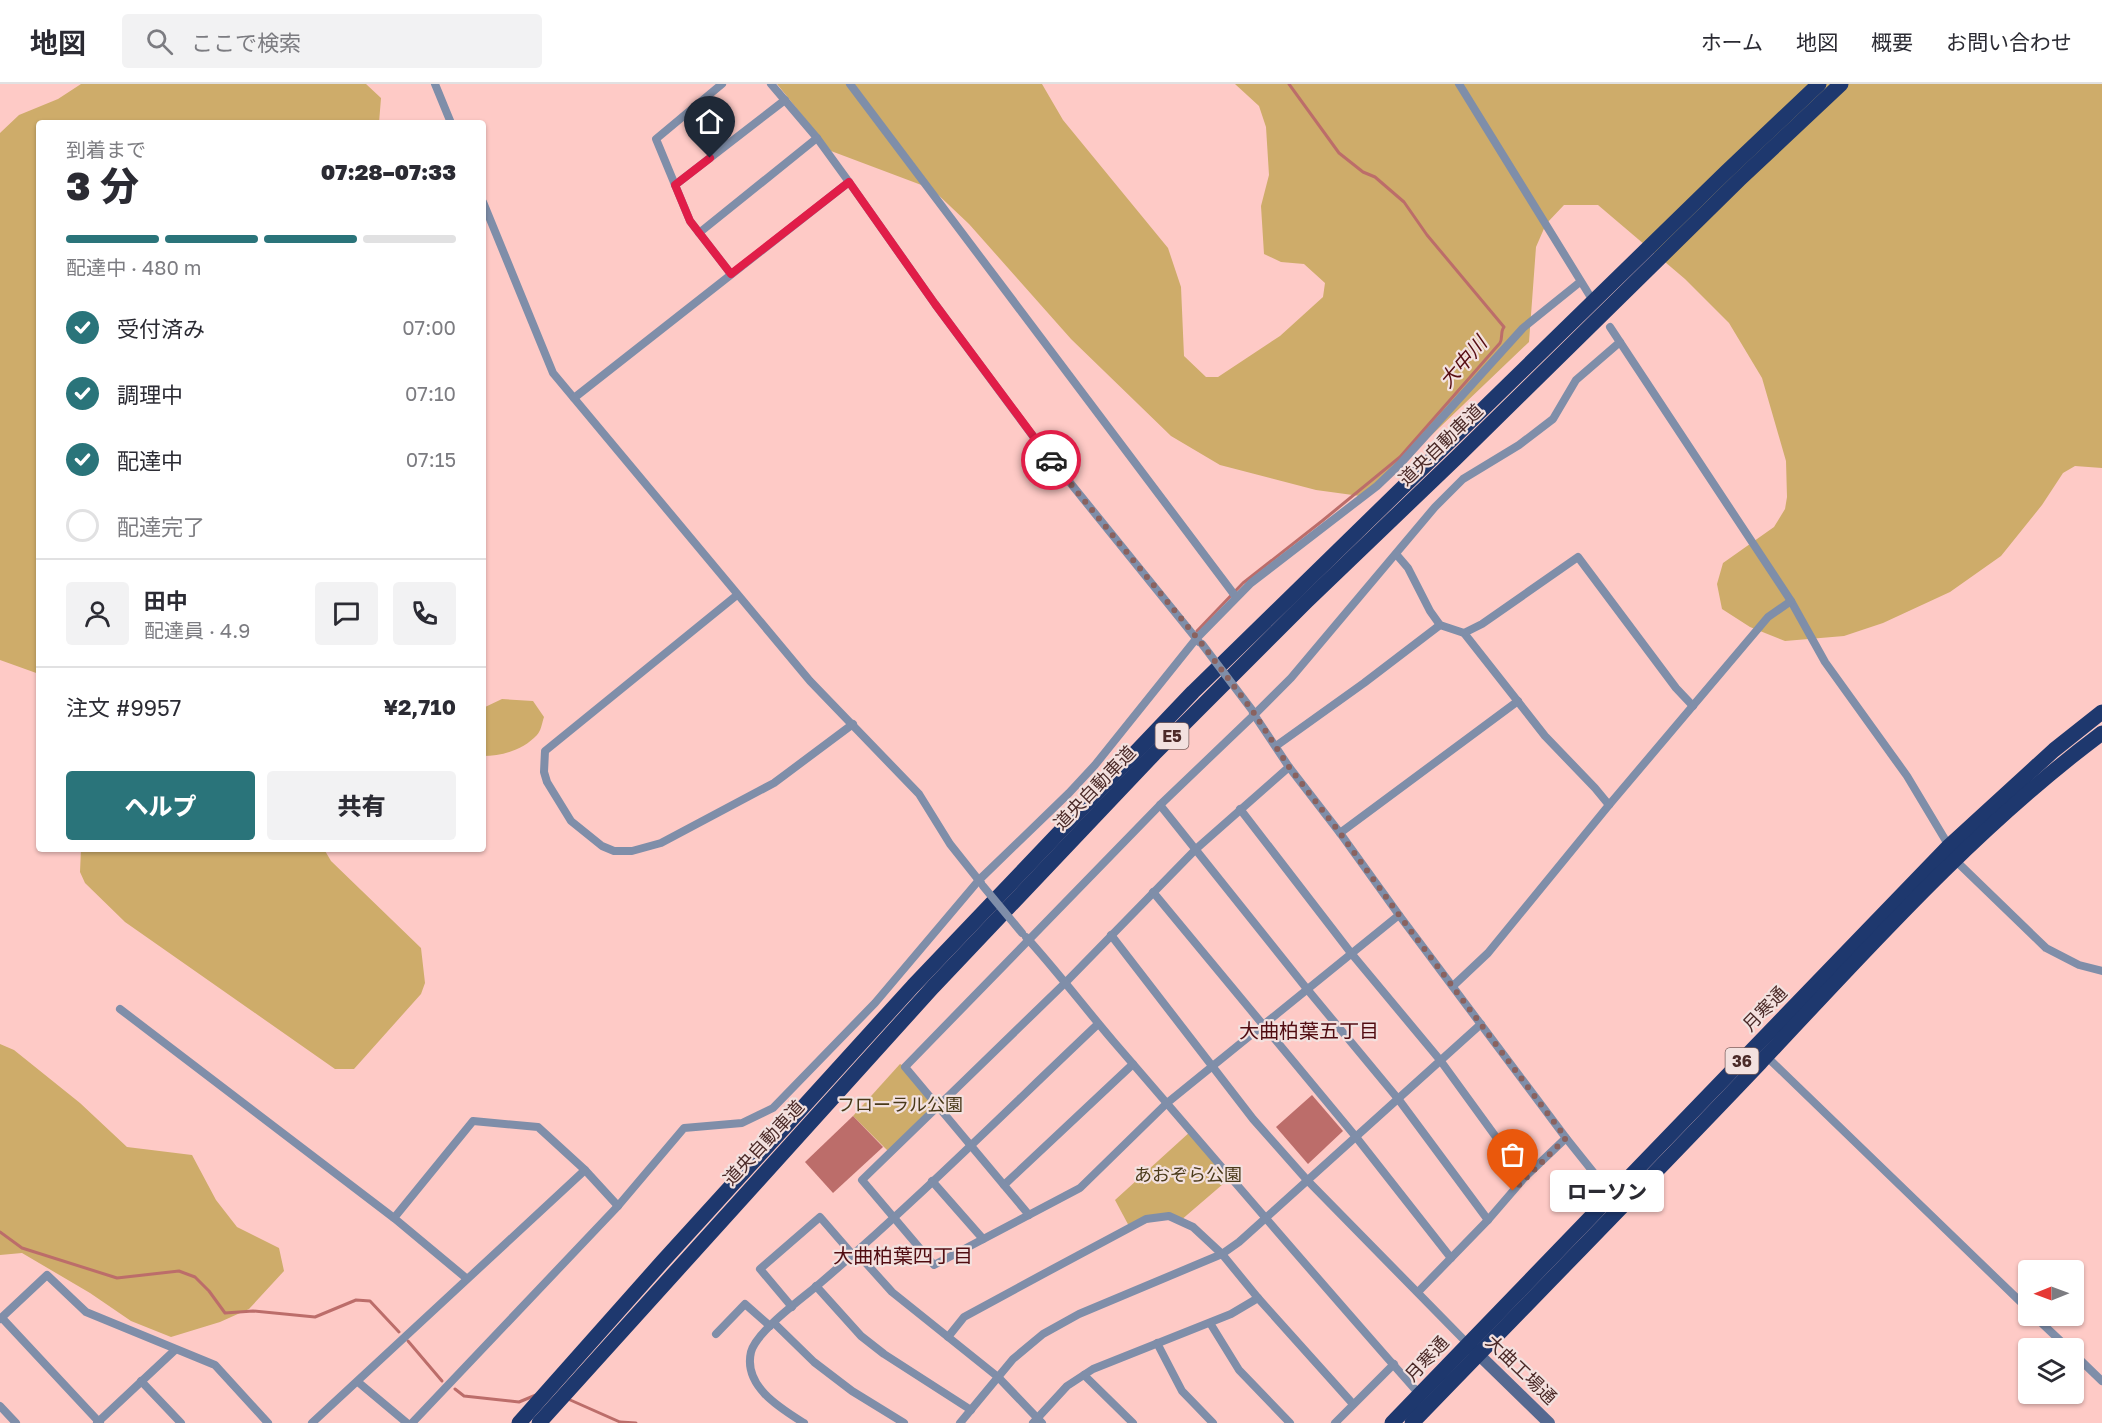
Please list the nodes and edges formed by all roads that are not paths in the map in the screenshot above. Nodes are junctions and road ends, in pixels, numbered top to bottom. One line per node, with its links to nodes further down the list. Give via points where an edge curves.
1 (435, 84): 9 (street)
2 (722, 84): 12 (street, via 656,139)
3 (771, 84): 8 (street)
4 (850, 84): 23 (street)
5 (1459, 84): 16 (street)
6 (1819, 84): 118 (highway, 道央自動車道 / E5, via 1185,700 913,986)
7 (1841, 84): 119 (highway, 道央自動車道 / E5, via 1298,609 1162,746 933,987)
8 (785, 100): 10 (street); 12 (street)
9 (450, 120)
10 (817, 138): 11 (street); 14 (street)
11 (849, 182): 15 (street); 27 (street, via 1038,443)
12 (675, 185): 14 (street)
13 (486, 209): 20 (street, via 553,373)
14 (699, 233): 15 (street)
15 (731, 274): 20 (street)
16 (1580, 282): 17 (street); 23 (street, via 1523,328 1377,486)
17 (1590, 296)
18 (1610, 327): 19 (street)
19 (1620, 342): 21 (street, via 1576,380 1553,419 1463,479); 24 (street)
20 (574, 398): 22 (street)
21 (1396, 554): 25 (street); 30 (street, via 1291,678)
22 (737, 595): 32 (street, via 810,681); 32 (street, via 545,751 547,782 571,821 614,851 632,851 661,843 774,783)
23 (1236, 597): 27 (street)
24 (1791, 601): 29 (street, via 1768,617); 40 (street, via 1826,662 1907,776)
25 (1440, 625): 26 (street); 34 (street)
26 (1464, 633): 28 (street); 29 (street, via 1578,557)
27 (1199, 641): 30 (street, bridge); 43 (street, via 1070,793)
28 (1518, 701): 37 (street); 39 (street)
29 (1693, 706): 37 (street)
30 (1253, 712): 34 (street); 36 (street)
31 (2102, 712): 40 (highway, 月寒通 / 36, via 2054,750)
32 (853, 724): 43 (street, via 919,794 950,844)
33 (2102, 733): 42 (highway, 月寒通 / 36, via 2060,764)
34 (1275, 746): 35 (street)
35 (1289, 767): 38 (street); 39 (street)
36 (1160, 805): 41 (street); 47 (street)
37 (1609, 806): 51 (street, via 1488,953)
38 (1240, 809): 41 (street); 48 (street)
39 (1340, 833): 45 (street)
40 (1949, 846): 42 (street); 57 (highway, 月寒通 / 36)
41 (1196, 849): 44 (street); 52 (street)
42 (1954, 860): 49 (street, via 2046,948 2079,966); 57 (highway, 月寒通 / 36)
43 (981, 883): 47 (street, bridge); 73 (street, via 875,1003 773,1108 742,1123 684,1128)
44 (1153, 892): 46 (street); 56 (street)
45 (1399, 915): 48 (street); 51 (street)
46 (1111, 935): 50 (street); 60 (street)
47 (1029, 940): 50 (street); 63 (street, via 905,1067)
48 (1351, 953): 52 (street); 58 (street)
49 (2102, 971)
50 (1066, 982): 54 (street); 63 (street)
51 (1453, 986): 55 (street)
52 (1307, 989): 56 (street); 61 (street)
53 (120, 1009): 76 (street)
54 (1098, 1024): 59 (street); 66 (street)
55 (1481, 1024): 58 (street); 65 (street)
56 (1263, 1025): 60 (street); 64 (street)
57 (1761, 1051): 72 (highway, 月寒通 / 36); 74 (highway, 月寒通 / 36); 88 (street)
58 (1440, 1060): 61 (street); 68 (street)
59 (1133, 1064): 62 (street); 71 (street)
60 (1212, 1066): 62 (street); 69 (street)
61 (1399, 1100): 64 (street); 79 (street)
62 (1167, 1103): 75 (street, via 1080,1188); 78 (street)
63 (938, 1107): 66 (street); 77 (street, via 862,1180)
64 (1356, 1137): 69 (street); 83 (street)
65 (1566, 1138): 68 (street); 72 (street)
66 (970, 1145): 70 (street); 71 (street)
67 (585, 1170): 73 (street); 76 (street, via 538,1126 473,1120); 84 (street)
68 (1525, 1177): 79 (street)
69 (1307, 1180): 78 (street); 86 (street)
70 (932, 1181): 77 (street); 80 (street)
71 (1004, 1185): 75 (street)
72 (1611, 1196): 74 (street); 98 (highway, 月寒通 / 36)
73 (618, 1206): 112 (street)
74 (1622, 1207): 98 (highway, 月寒通 / 36)
75 (1029, 1215): 80 (street)
76 (394, 1218): 84 (street)
77 (893, 1218): 80 (street, via 934,1265); 81 (street)
78 (1265, 1219): 82 (street); 100 (street)
79 (1488, 1220): 83 (street)
80 (983, 1239)
81 (855, 1253): 85 (street); 89 (street, via 820,1217 760,1269); 95 (street, via 892,1293)
82 (1222, 1254): 87 (street); 95 (street, via 1193,1227 1169,1216 1146,1219 964,1317); 103 (street, via 1078,1314 1043,1334 1012,1359)
83 (1451, 1258): 86 (street)
84 (466, 1278): 106 (street)
85 (816, 1286): 89 (street); 110 (street, via 861,1336)
86 (1418, 1293): 98 (street)
87 (1258, 1298): 91 (street); 108 (street)
88 (2018, 1299)
89 (792, 1307): 92 (street)
90 (1, 1319): 99 (street, via 47,1275 86,1312); 111 (street)
91 (1210, 1323): 97 (street); 125 (street, via 1239,1370)
92 (772, 1324): 94 (street, via 745,1304); 120 (street, via 751,1351 751,1373 766,1396); 121 (street, via 852,1391)
93 (2045, 1326): 96 (street)
94 (716, 1334)
95 (948, 1337): 103 (street)
96 (2057, 1338)
97 (1157, 1343): 102 (street); 124 (street, via 1182,1391)
98 (1473, 1349): 107 (highway, 月寒通 / 36); 129 (street, 大曲工場通)
99 (175, 1350): 104 (street); 116 (street, via 215,1365)
100 (1394, 1364): 107 (street); 108 (street)
101 (2084, 1364): 105 (street)
102 (1084, 1375): 113 (street, via 1067,1386); 123 (street)
103 (998, 1377): 110 (street); 113 (street)
104 (141, 1381): 111 (street); 115 (street)
105 (2102, 1381)
106 (358, 1382): 112 (street); 117 (street)
107 (1425, 1400): 127 (highway, 月寒通 / 36); 128 (highway, 月寒通 / 36)
108 (1353, 1404): 126 (street)
109 (0, 1407): 114 (street)
110 (971, 1410): 122 (street)
111 (99, 1422)
112 (406, 1422)
113 (1038, 1422)
114 (16, 1423)
115 (181, 1423)
116 (268, 1423)
117 (312, 1423)
118 (519, 1423)
119 (538, 1423)
120 (804, 1423)
121 (904, 1423)
122 (960, 1423)
123 (1133, 1423)
124 (1214, 1423)
125 (1290, 1423)
126 (1335, 1423)
127 (1392, 1423)
128 (1412, 1423)
129 (1549, 1423)

